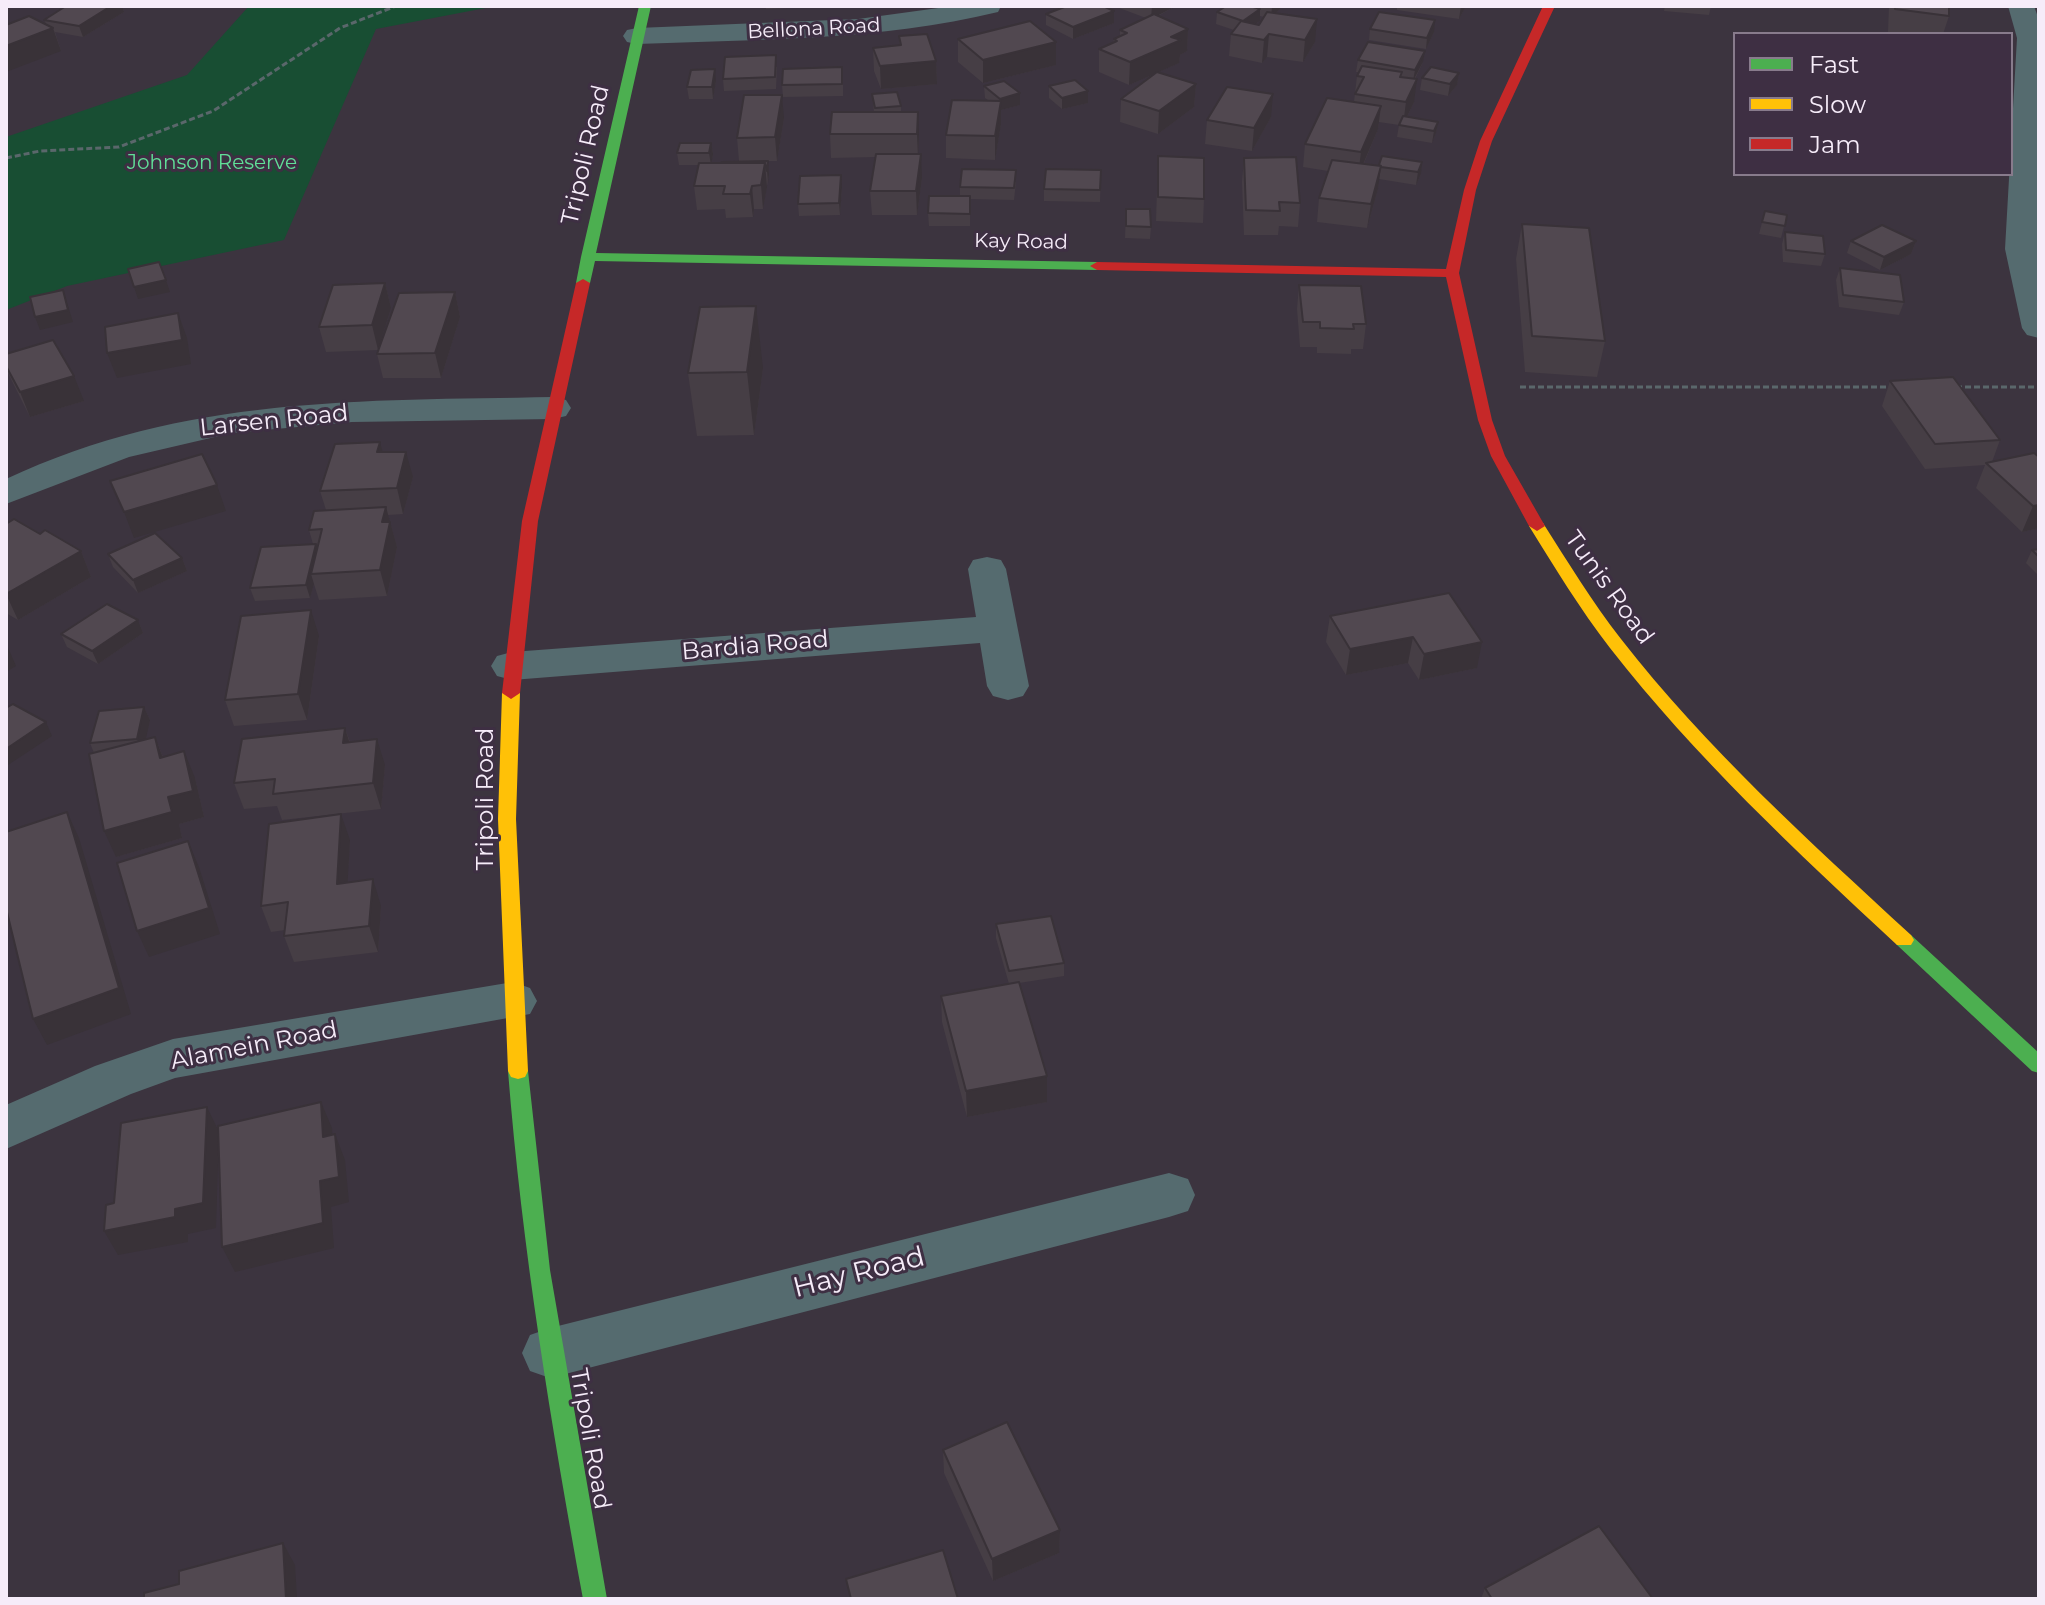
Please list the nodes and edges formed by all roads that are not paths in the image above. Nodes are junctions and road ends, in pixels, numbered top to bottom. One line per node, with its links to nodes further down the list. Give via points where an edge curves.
1 (645, 6): 5 (street, Tripoli Road)
2 (988, 6): 5 (street, Bellona Road, via 848,30)
3 (1549, 6): 7 (street, Tunis Road, via 1481,153)
4 (2021, 6): 8 (street, via 2031,38 2021,249)
5 (637, 36): 6 (street, Tripoli Road)
6 (588, 257): 7 (street, Kay Road); 9 (street, Tripoli Road)
7 (1452, 273): 16 (street, Tunis Road, via 1498,456 1558,563 1613,639 1761,808)
8 (2039, 328)
9 (553, 408): 10 (street, Larsen Road, via 305,414 231,422 144,440); 13 (street, Tripoli Road, via 530,521)
10 (6, 493)
11 (987, 569): 12 (street)
12 (999, 628): 13 (street, Bardia Road); 14 (street)
13 (512, 666): 15 (street, Tripoli Road, via 507,819)
14 (1008, 686)
15 (513, 1001): 17 (street, Alamein Road, via 173,1059 99,1085); 19 (street, Tripoli Road, via 524,1166)
16 (2039, 1065)
17 (6, 1128)
18 (1169, 1195): 19 (street, Hay Road)
19 (550, 1353): 20 (street, Tripoli Road)
20 (595, 1599)

